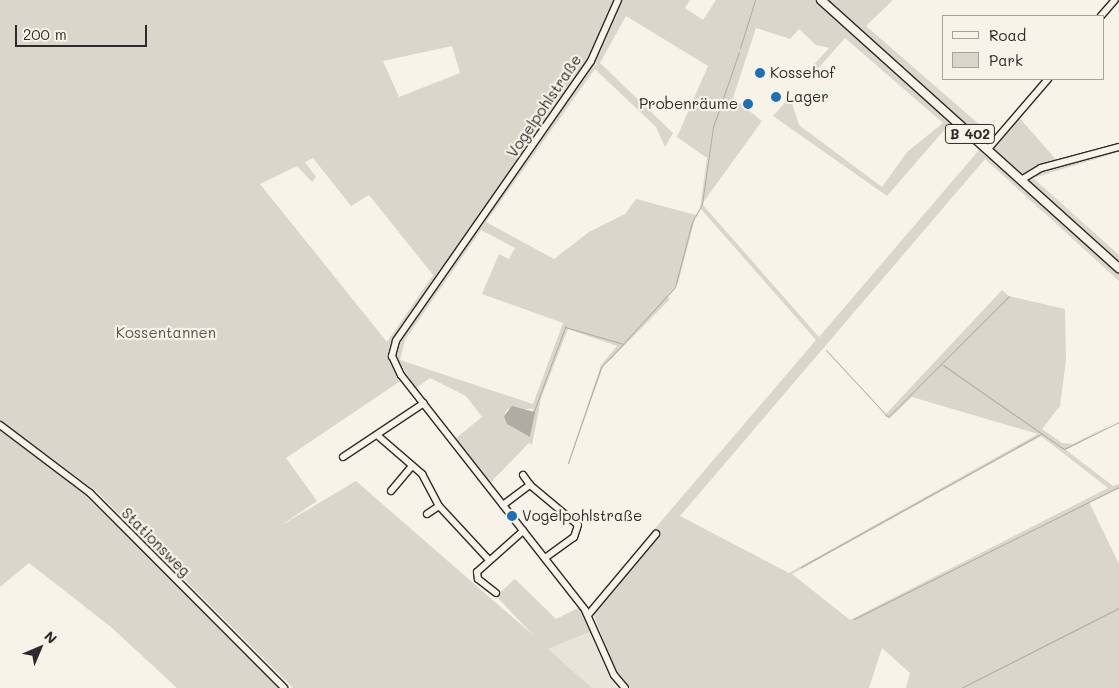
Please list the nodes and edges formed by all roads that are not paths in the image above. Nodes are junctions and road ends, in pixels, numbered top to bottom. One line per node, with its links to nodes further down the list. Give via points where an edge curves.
1 (618, 0): 10 (street, Vogelpohlstraße, via 591,61 396,341 394,362)
2 (821, 0): 7 (main road, B 402)
3 (1115, 0): 4 (street)
4 (1102, 15)
5 (1047, 80): 7 (street)
6 (1119, 147): 8 (street, via 1041,168)
7 (987, 150): 8 (main road, B 402)
8 (1021, 180): 9 (main road, B 402)
9 (1119, 268)
10 (424, 403): 12 (street); 18 (street, Vogelpohlstraße)
11 (0, 425): 29 (street, Stationsweg, via 90,493)
12 (376, 435): 13 (street); 14 (street)
13 (343, 456)
14 (412, 466): 17 (street); 19 (street, via 425,478)
15 (523, 476): 16 (street)
16 (530, 485): 18 (street); 22 (street)
17 (391, 491)
18 (502, 505): 23 (street, Vogelpohlstraße)
19 (439, 506): 20 (street); 26 (street)
20 (427, 514)
21 (584, 519): 22 (street)
22 (578, 525): 25 (street, via 574,537)
23 (523, 531): 25 (street, Vogelpohlstraße); 26 (street)
24 (656, 534): 28 (street)
25 (545, 558): 28 (street, Vogelpohlstraße)
26 (488, 559): 27 (street, via 477,577)
27 (496, 593)
28 (588, 615): 30 (street, Vogelpohlstraße, via 614,675)
29 (284, 688)
30 (625, 688)

